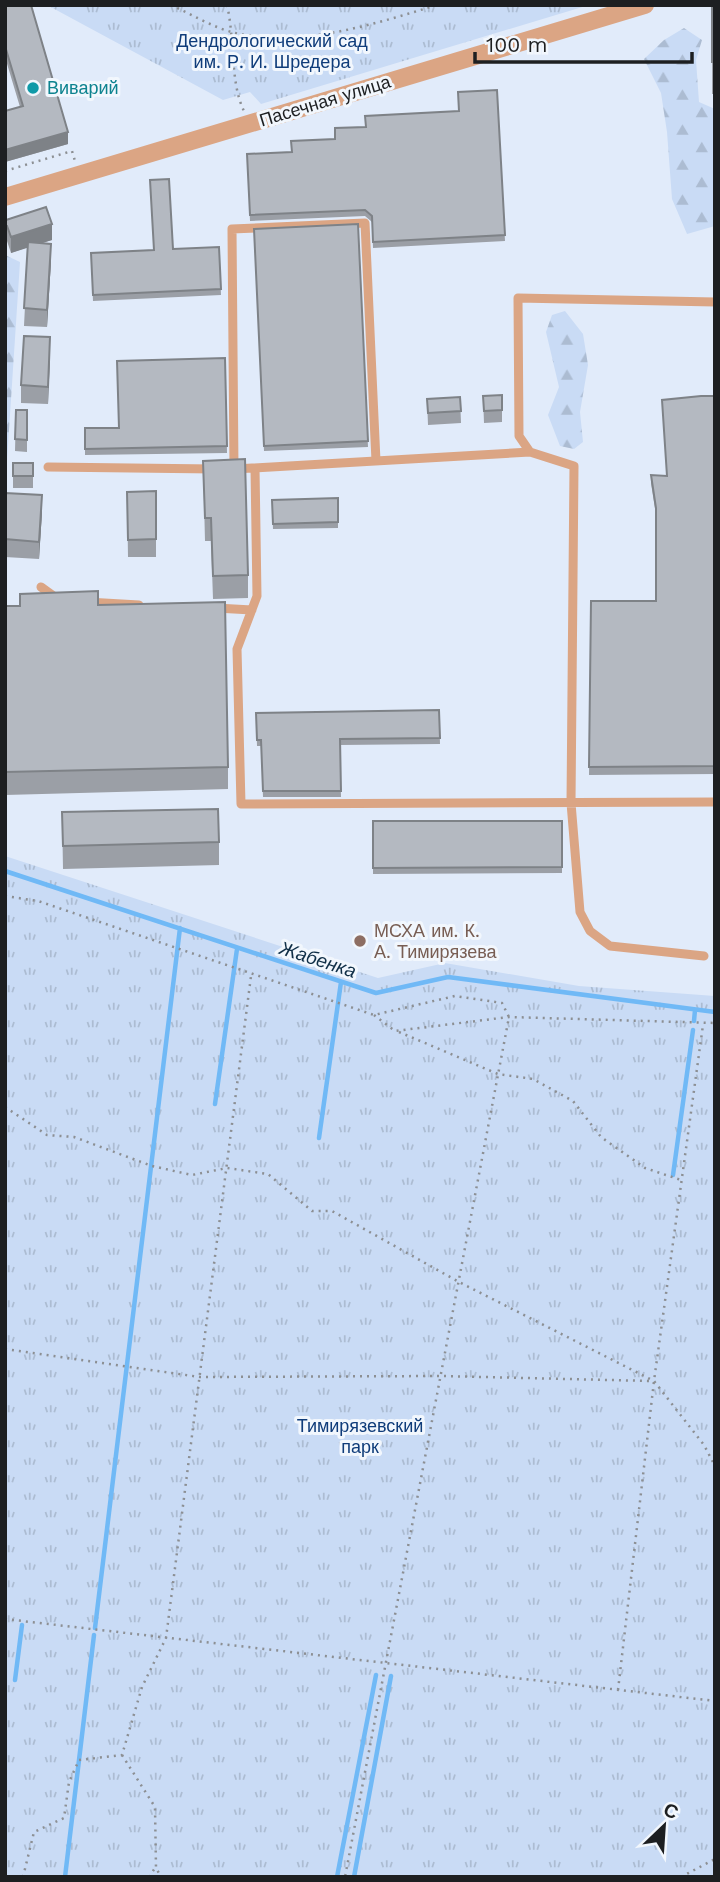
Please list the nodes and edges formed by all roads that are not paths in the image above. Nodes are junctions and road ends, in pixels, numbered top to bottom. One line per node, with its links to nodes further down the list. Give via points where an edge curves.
1 (645, 5): 2 (street, Пасечная улица)
2 (5, 197)
3 (715, 302): 4 (lane, via 518,298 519,436)
4 (530, 452): 5 (lane); 14 (lane, via 575,466)
5 (376, 461): 7 (lane); 8 (lane, via 365,223 232,229)
6 (48, 467): 8 (lane)
7 (255, 468): 8 (lane); 12 (lane, via 257,596)
8 (234, 469)
9 (41, 587): 10 (lane, via 60,601)
10 (156, 606)
11 (211, 608): 12 (lane)
12 (252, 610): 14 (lane, via 237,649 241,804)
13 (715, 802): 14 (lane)
14 (571, 803): 15 (lane, via 580,912 590,931 610,946)
15 (704, 956)

